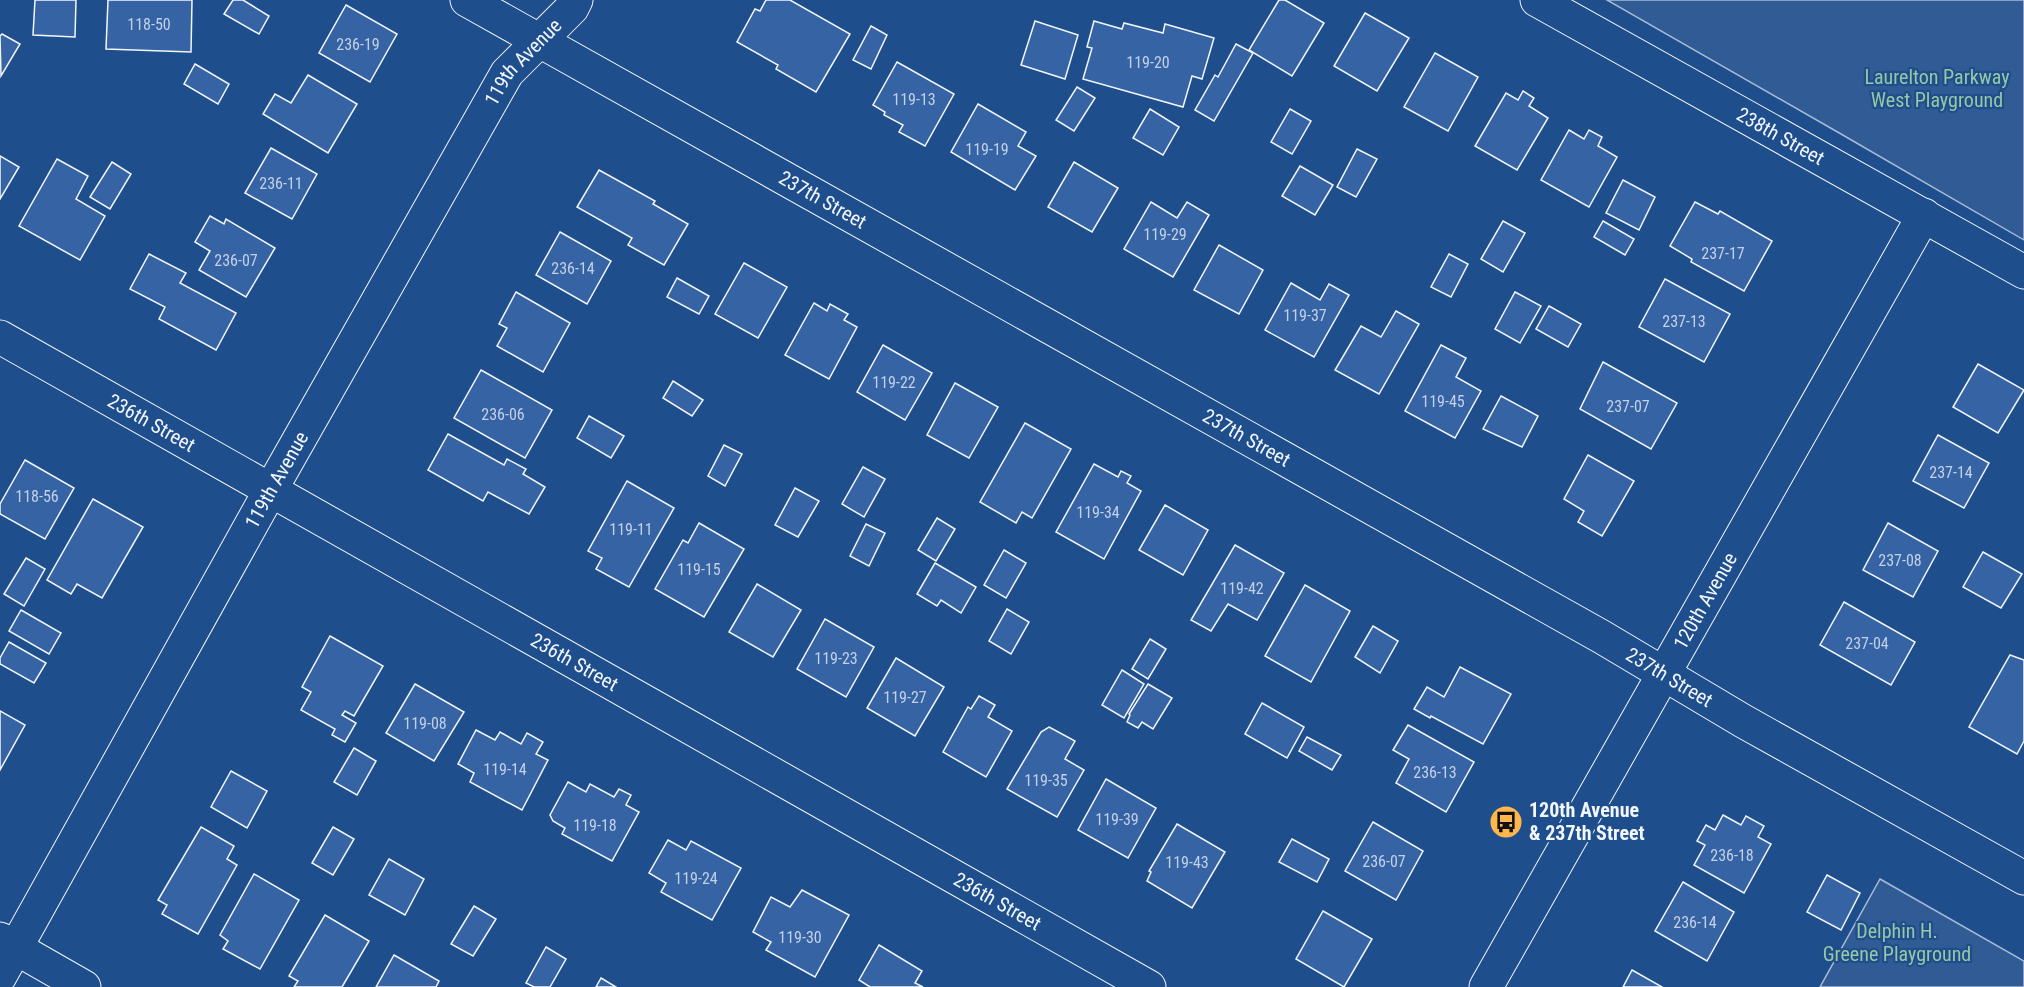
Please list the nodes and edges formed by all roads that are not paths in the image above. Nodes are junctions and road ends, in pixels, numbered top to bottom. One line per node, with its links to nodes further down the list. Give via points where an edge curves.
1 (467, 0): 4 (street, 237th Street)
2 (576, 0): 4 (street, 119th Avenue)
3 (1537, 0): 5 (street, 238th Street)
4 (540, 40): 8 (street, 119th Avenue, via 507,73); 9 (street, 237th Street)
5 (1924, 215): 6 (street, 238th Street); 9 (street, 120th Avenue)
6 (2024, 272)
7 (0, 337): 8 (street, 236th Street)
8 (270, 490): 11 (street, 119th Avenue); 13 (street, 236th Street)
9 (1664, 673): 10 (street, 237th Street); 14 (street, 120th Avenue)
10 (2024, 878)
11 (5, 954): 12 (street)
12 (84, 987)
13 (1149, 987)
14 (1486, 987)

